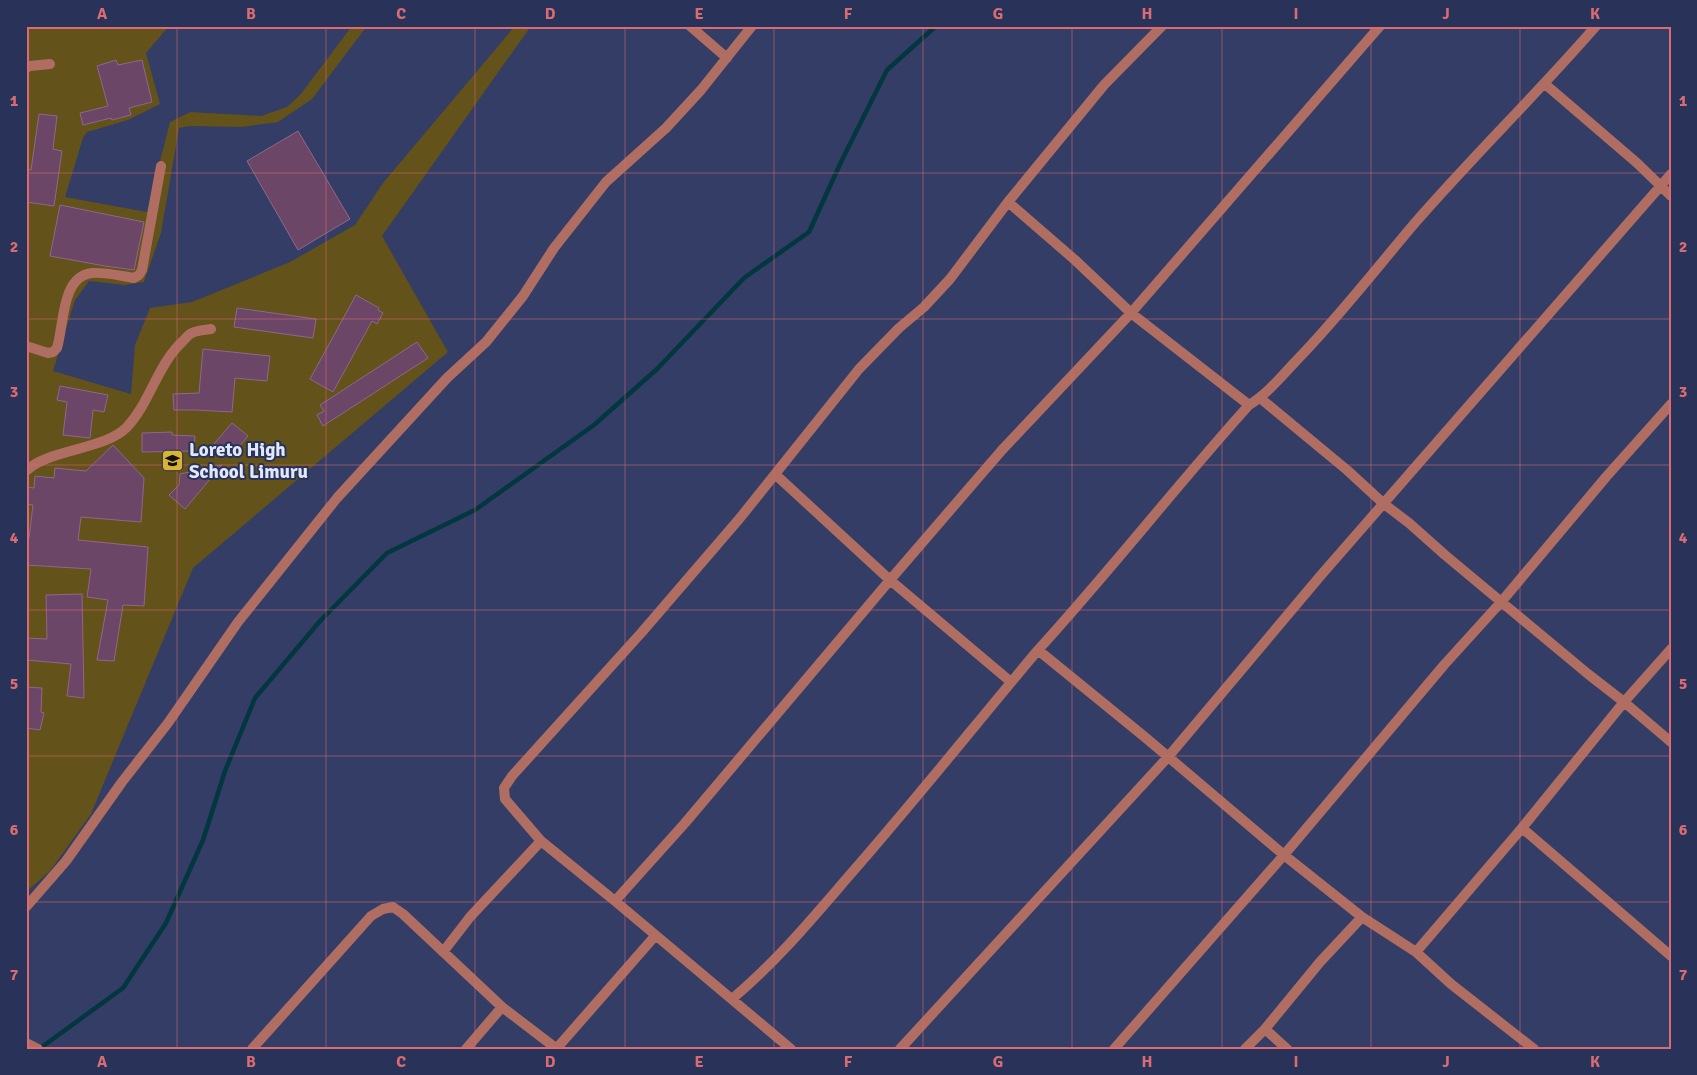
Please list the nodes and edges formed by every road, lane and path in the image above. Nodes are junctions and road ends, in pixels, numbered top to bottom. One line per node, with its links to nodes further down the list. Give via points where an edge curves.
1 (690, 26): 6 (street)
2 (752, 26): 6 (street)
3 (1162, 26): 14 (street, via 1104,85)
4 (1380, 26): 15 (street)
5 (1596, 26): 9 (street)
6 (727, 58): 36 (street, via 666,128 606,182 554,248 524,296 486,342 447,378 337,498 238,622 66,861)
7 (50, 64): 8 (street)
8 (26, 68)
9 (1545, 84): 12 (street); 18 (street, via 1470,161 1360,291)
10 (161, 166): 17 (street, via 139,275 134,278 94,273 77,279 68,294 57,348 48,352)
11 (1671, 174): 12 (street)
12 (1659, 186): 13 (street); 23 (street)
13 (1671, 196)
14 (1008, 202): 15 (street); 22 (street, via 950,279 858,369)
15 (1131, 313): 20 (street); 24 (street, via 1002,450)
16 (211, 328): 21 (street, via 192,332 165,361 136,416 126,428 113,437 38,462)
17 (26, 346)
18 (1260, 398): 20 (street); 23 (street)
19 (1671, 404): 25 (street)
20 (1248, 405): 27 (street)
21 (26, 471)
22 (776, 474): 24 (street); 33 (street, via 504,788 506,799)
23 (1384, 504): 25 (street, via 1410,522); 31 (street)
24 (890, 580): 28 (street); 35 (street)
25 (1502, 601): 29 (street); 34 (street)
26 (1671, 649): 29 (street)
27 (1038, 650): 28 (street); 31 (street)
28 (1011, 682): 42 (street, via 816,915 760,976)
29 (1624, 702): 30 (street); 32 (street)
30 (1671, 742)
31 (1168, 757): 34 (street); 51 (street)
32 (1522, 828): 40 (street); 41 (street)
33 (540, 841): 35 (street); 39 (street, via 470,917)
34 (1284, 855): 37 (street); 52 (street)
35 (615, 901): 38 (street)
36 (26, 907)
37 (1362, 917): 40 (street); 44 (street)
38 (655, 936): 42 (street); 46 (street)
39 (443, 952): 43 (street); 48 (street, via 403,914 392,907 383,909 371,916)
40 (1416, 952): 55 (street)
41 (1671, 956)
42 (732, 998): 50 (street)
43 (502, 1007): 46 (street); 49 (street)
44 (1265, 1029): 53 (street); 54 (street)
45 (26, 1043): 47 (street)
46 (557, 1048)
47 (38, 1049)
48 (252, 1049)
49 (466, 1049)
50 (791, 1049)
51 (900, 1049)
52 (1114, 1049)
53 (1245, 1049)
54 (1287, 1049)
55 (1534, 1049)

